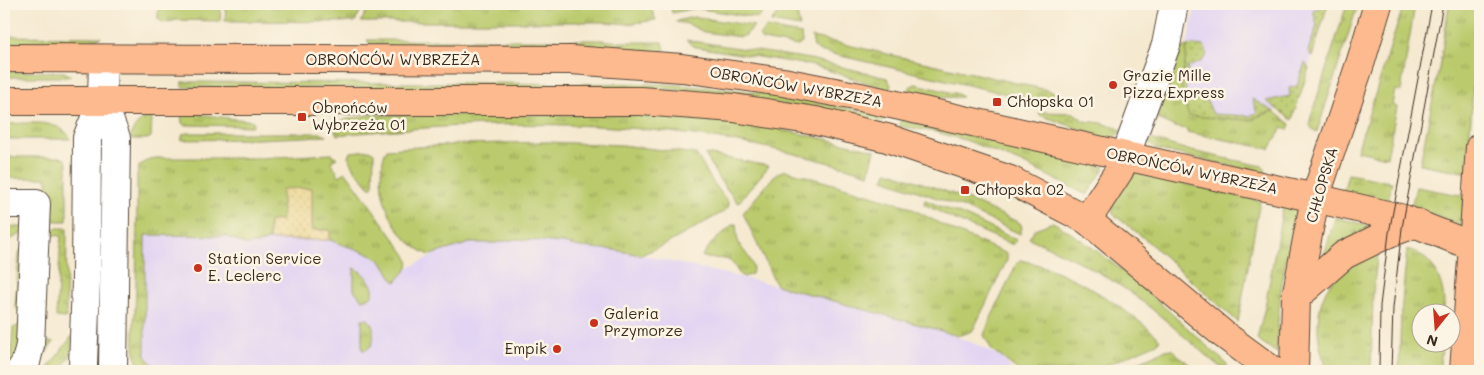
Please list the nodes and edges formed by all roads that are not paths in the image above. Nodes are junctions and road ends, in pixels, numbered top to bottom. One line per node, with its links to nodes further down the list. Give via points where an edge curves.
1 (1174, 4): 8 (street, via 1161,61)
2 (1378, 4): 9 (main road, CHŁOPSKA)
3 (4, 58): 4 (main road, OBROŃCÓW WYBRZEŻA)
4 (103, 59): 6 (street); 8 (main road, OBROŃCÓW WYBRZEŻA, via 571,60 682,68 860,97)
5 (4, 101): 6 (main road, OBROŃCÓW WYBRZEŻA)
6 (102, 101): 11 (main road, OBROŃCÓW WYBRZEŻA, via 641,101 734,108 816,121 887,138 1010,180); 15 (street, via 87,138 86,282); 16 (street, via 116,138)
7 (1480, 147): 13 (main road)
8 (1126, 157): 9 (main road, OBROŃCÓW WYBRZEŻA); 11 (main road)
9 (1315, 198): 12 (main road, OBROŃCÓW WYBRZEŻA); 14 (main road, CHŁOPSKA)
10 (4, 204): 17 (street, via 36,204 30,345)
11 (1087, 220): 18 (main road, OBROŃCÓW WYBRZEŻA, via 1223,334)
12 (1417, 224): 13 (main road, OBROŃCÓW WYBRZEŻA); 14 (main road, via 1389,233 1344,255)
13 (1476, 249): 20 (main road)
14 (1296, 297): 19 (main road, CHŁOPSKA)
15 (78, 369): 16 (street, via 98,364)
16 (114, 370)
17 (20, 371)
18 (1274, 371)
19 (1294, 371)
20 (1464, 371)

